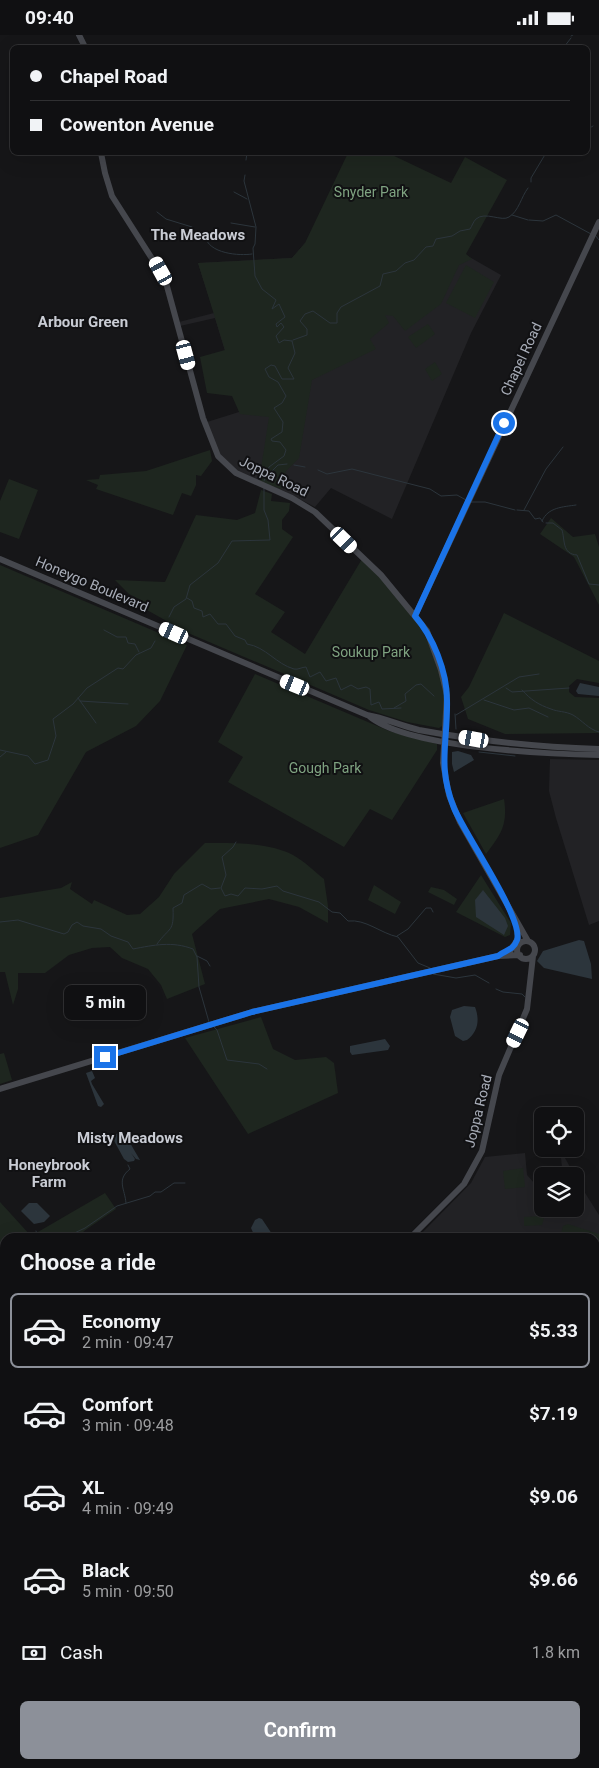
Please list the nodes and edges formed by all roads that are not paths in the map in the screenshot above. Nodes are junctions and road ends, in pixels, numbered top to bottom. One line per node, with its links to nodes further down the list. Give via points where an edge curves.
1 (101, 155): 4 (street, Joppa Road, via 112,196 165,279 199,405 216,451 229,469 315,512 381,575)
2 (599, 222): 4 (street, Chapel Road)
3 (0, 559): 5 (street, Honeygo Boulevard, via 367,715 393,730)
4 (415, 616): 5 (street, Joppa Road, via 430,637 445,681)
5 (445, 737): 6 (street, Honeygo Boulevard); 7 (street, Honeygo Boulevard, via 531,753); 8 (street, Joppa Road, via 444,772 453,806)
6 (599, 749)
7 (599, 755)
8 (513, 914): 9 (street, Joppa Road, via 521,930); 10 (street, via 518,936)
9 (523, 944): 10 (street); 12 (street, Joppa Road, via 535,947); 13 (street, Joppa Road)
10 (510, 951): 11 (street)
11 (498, 956): 13 (street); 15 (street, via 252,1012)
12 (533, 956): 13 (street); 14 (street, Joppa Road)
13 (522, 957): 14 (street, Joppa Road)
14 (530, 971): 16 (street, Joppa Road, via 527,1009 499,1075 482,1151 464,1184)
15 (0, 1089)
16 (415, 1233)

